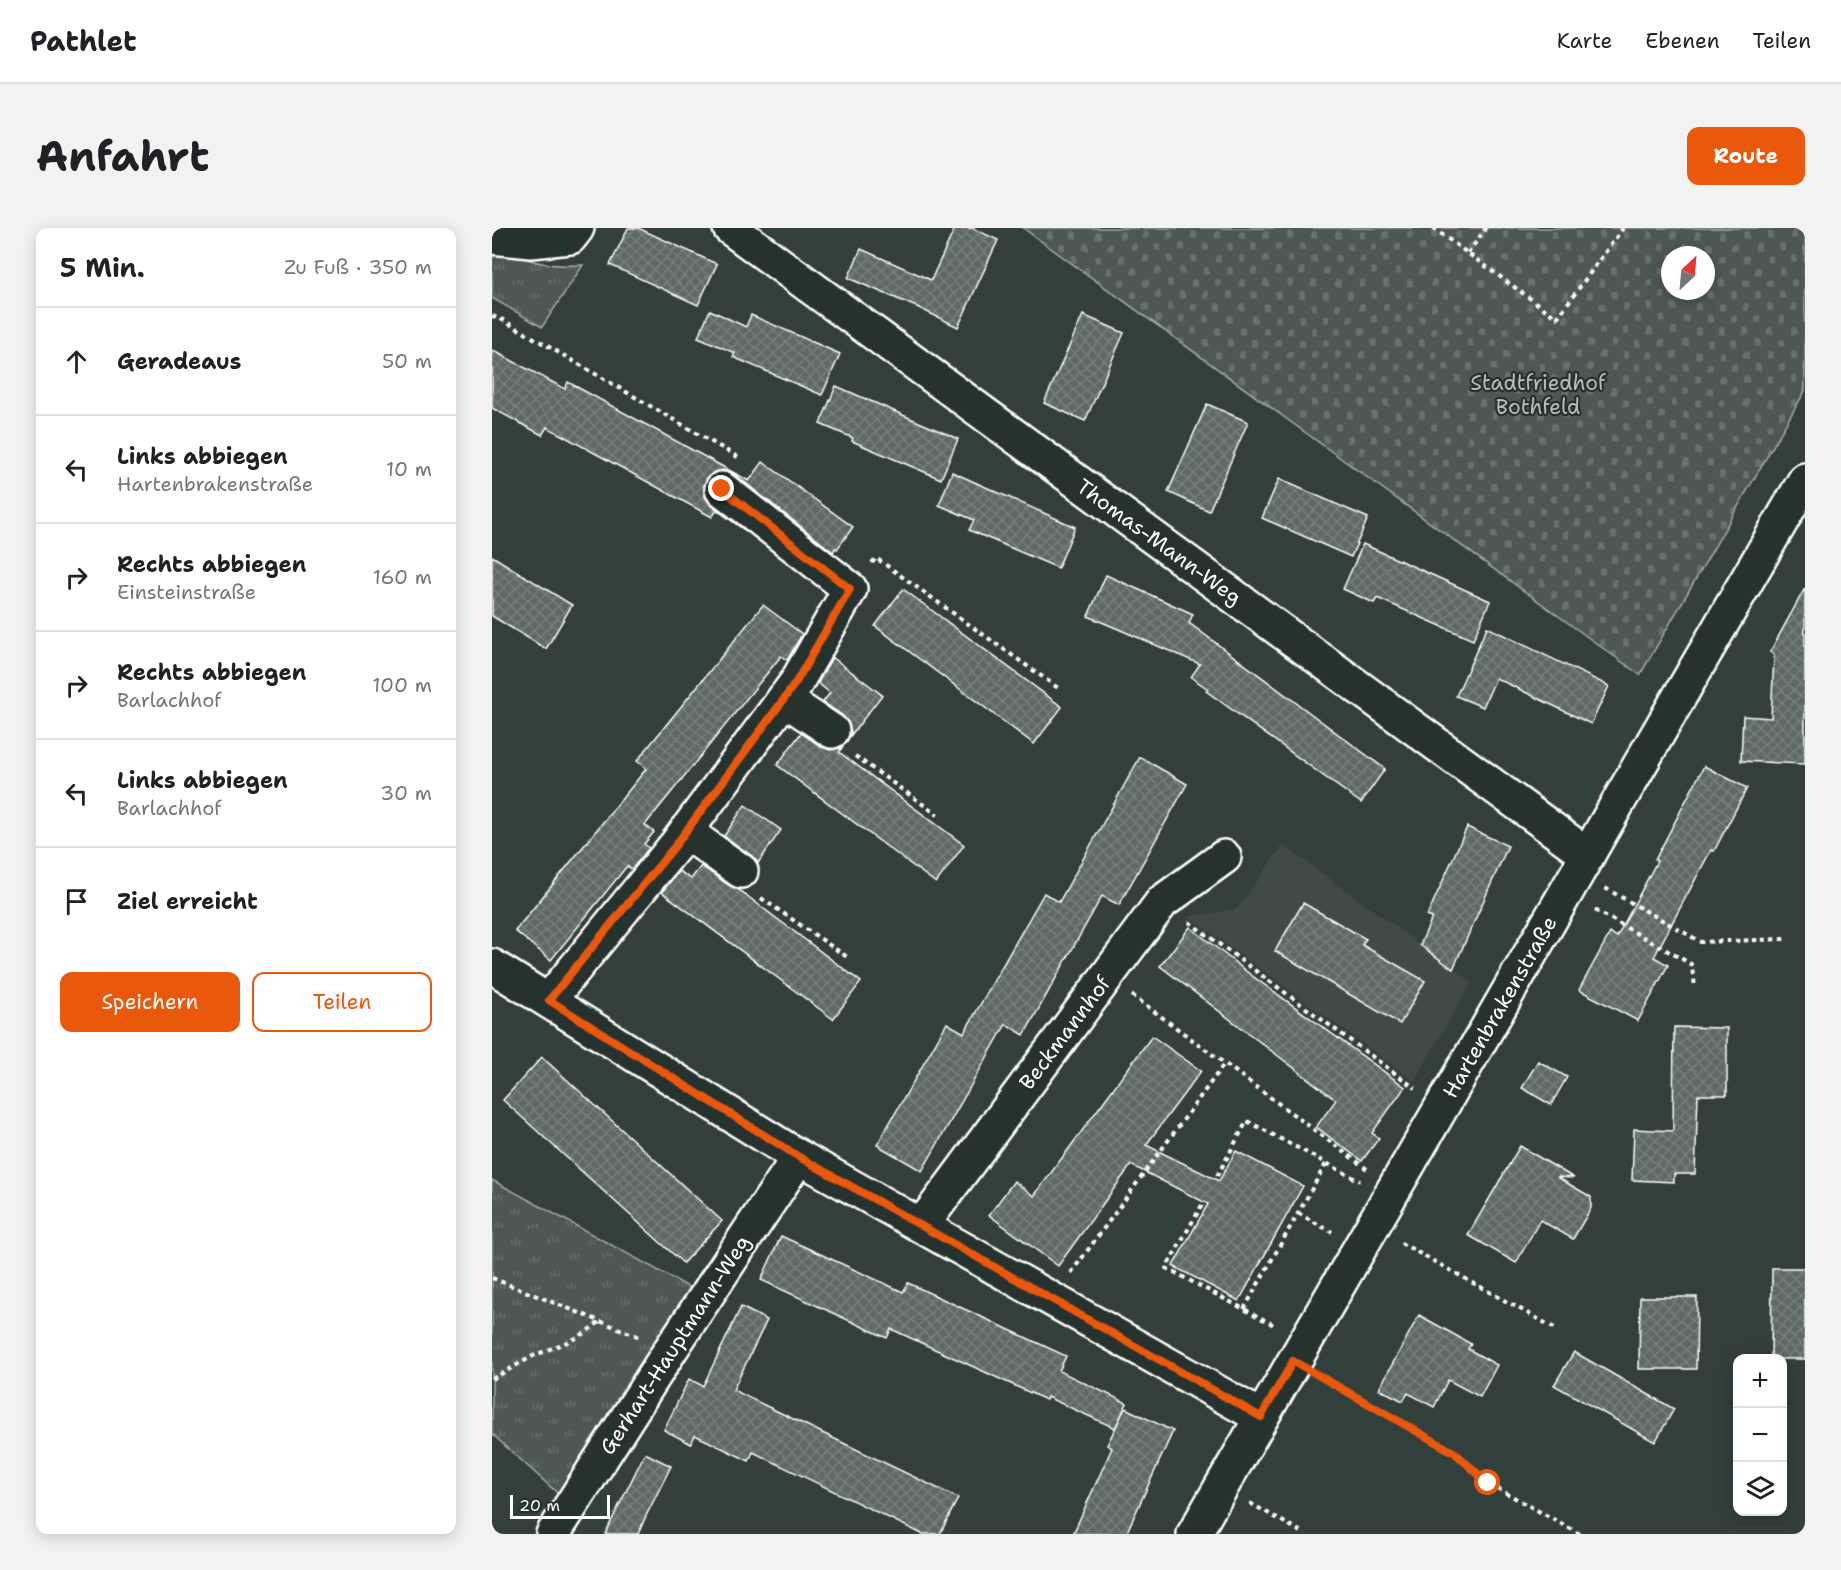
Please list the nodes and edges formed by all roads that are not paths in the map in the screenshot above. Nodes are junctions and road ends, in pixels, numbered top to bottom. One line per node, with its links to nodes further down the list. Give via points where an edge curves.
1 (577, 228): 3 (street, via 570,237 531,241)
2 (730, 228): 11 (street, Thomas-Mann-Weg)
3 (492, 237)
4 (1805, 480): 11 (street, Hartenbrakenstraße)
5 (722, 489): 6 (street, via 850,589)
6 (784, 699): 7 (street); 8 (street)
7 (832, 731)
8 (686, 832): 10 (street); 13 (street)
9 (1224, 857): 15 (street, Beckmannhof, via 1162,902)
10 (741, 870)
11 (1577, 874): 16 (street, Hartenbrakenstraße)
12 (492, 966): 13 (street)
13 (549, 1000): 14 (street)
14 (799, 1157): 15 (street); 17 (street, Gerhart-Hauptmann-Weg)
15 (922, 1225): 16 (street)
16 (1261, 1417): 18 (street, Hartenbrakenstraße)
17 (552, 1534)
18 (1194, 1534)

